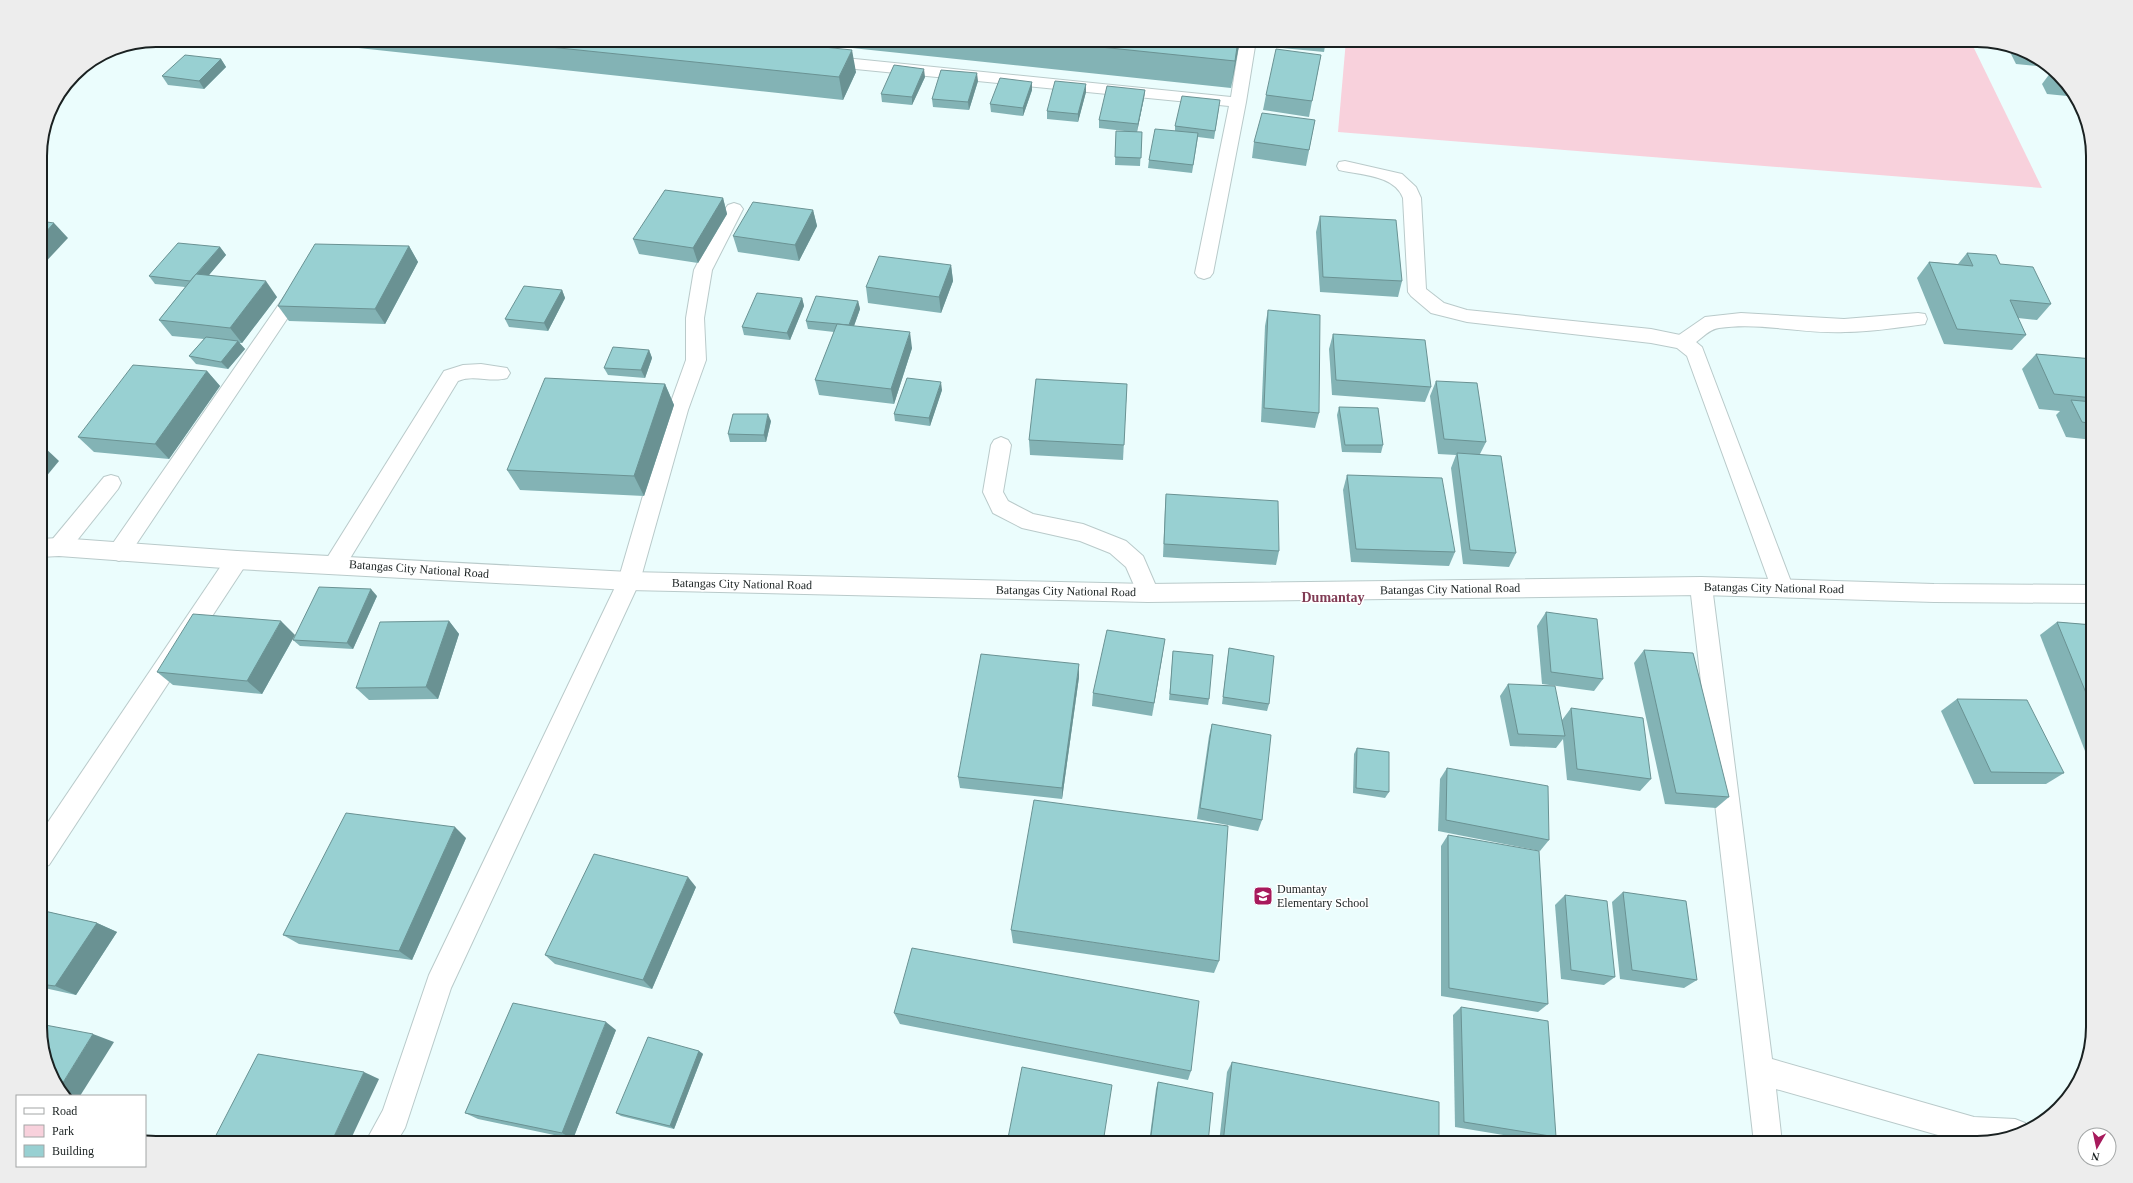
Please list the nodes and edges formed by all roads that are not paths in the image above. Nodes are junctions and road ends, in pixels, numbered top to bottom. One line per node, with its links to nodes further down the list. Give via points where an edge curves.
1 (1247, 47): 3 (street)
2 (809, 60): 3 (street)
3 (1238, 102): 6 (street)
4 (1345, 166): 9 (street, via 1396,178 1408,187 1412,198 1417,292 1438,308 1467,316 1651,336)
5 (734, 208): 17 (street, via 703,270 695,318 696,360 678,410)
6 (1204, 273)
7 (307, 275): 14 (street)
8 (1918, 319): 9 (street, via 1844,326 1741,319 1712,322)
9 (1682, 342): 19 (street, via 1695,352)
10 (500, 373): 16 (street, via 469,370 451,376)
11 (1001, 445): 20 (street, via 993,492 1000,507 1029,522 1083,533 1118,547 1135,562)
12 (111, 483): 13 (street)
13 (50, 548): 14 (street, Batangas City National Road)
14 (119, 552): 15 (street, Batangas City National Road)
15 (237, 560): 16 (street, Batangas City National Road); 22 (street)
16 (336, 564): 17 (street, Batangas City National Road)
17 (629, 581): 20 (street, Batangas City National Road); 25 (street, via 439,985 395,1118)
18 (1701, 586): 19 (street, Batangas City National Road); 20 (street, Batangas City National Road); 23 (street)
19 (1782, 587): 21 (street, Batangas City National Road, via 1934,593)
20 (1148, 593)
21 (2086, 594)
22 (47, 845)
23 (1760, 1070): 24 (street, via 1974,1131); 26 (street)
24 (2003, 1132)
25 (383, 1136)
26 (1768, 1136)

